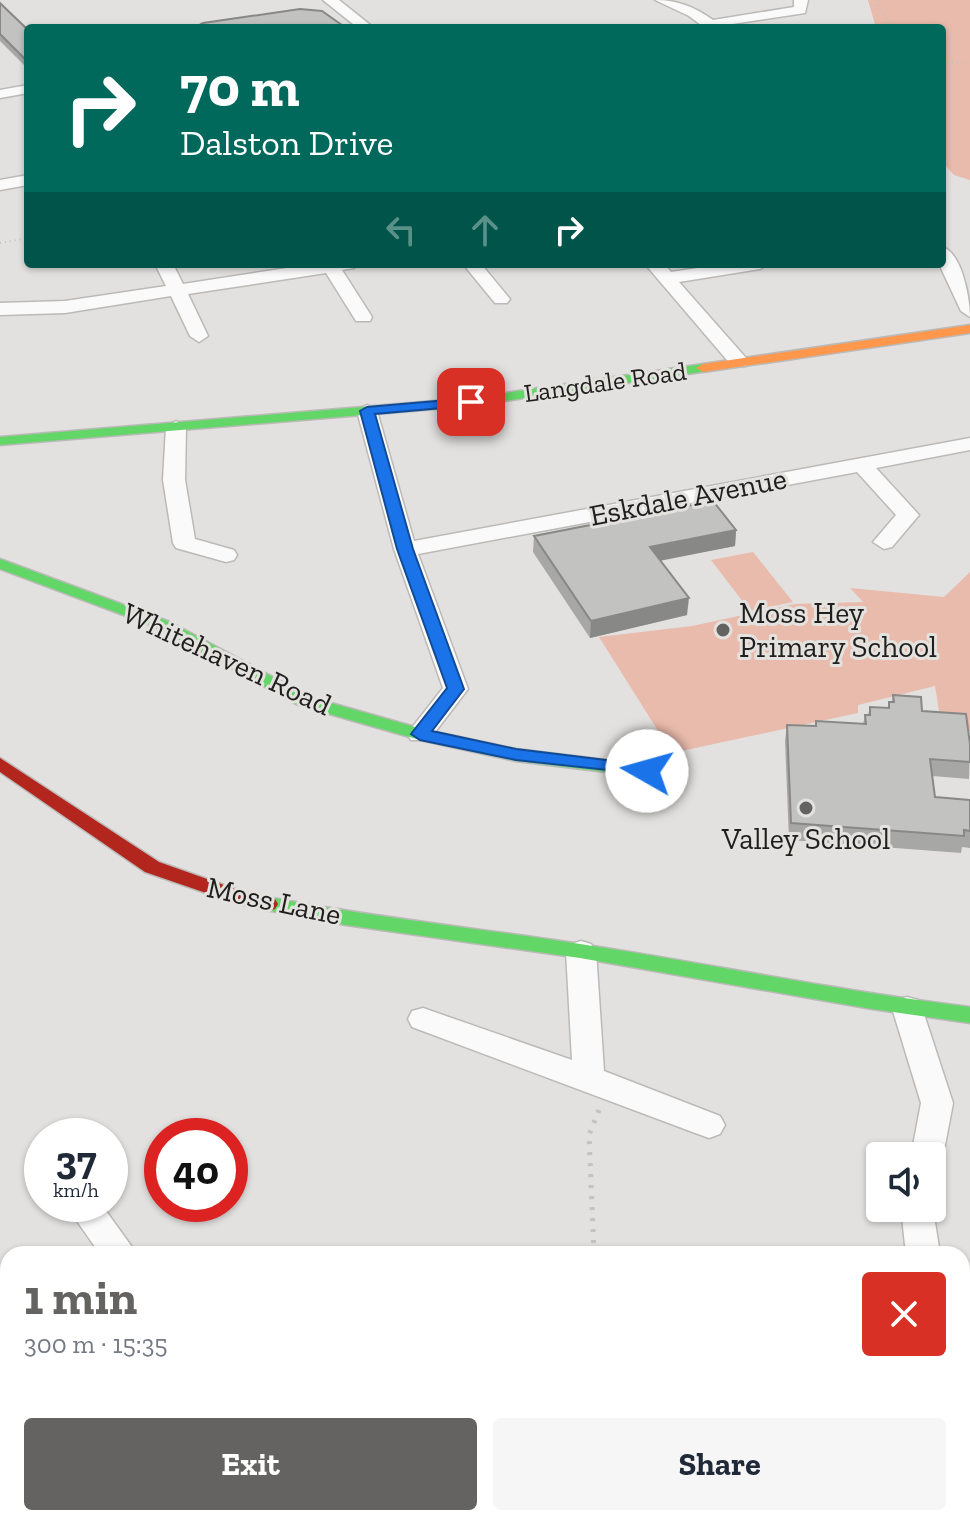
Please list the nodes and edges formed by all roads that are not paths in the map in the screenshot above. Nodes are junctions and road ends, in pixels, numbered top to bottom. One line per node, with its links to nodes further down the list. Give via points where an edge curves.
1 (330, 0): 4 (street)
2 (662, 0): 5 (street)
3 (801, 0): 6 (street, via 800,10)
4 (362, 24)
5 (709, 24)
6 (725, 24)
7 (24, 89): 8 (street)
8 (2, 91)
9 (24, 181): 10 (street)
10 (0, 185)
11 (946, 260): 21 (street)
12 (166, 268): 18 (street)
13 (319, 268): 18 (street)
14 (333, 268): 22 (street)
15 (475, 268): 19 (street)
16 (703, 268): 17 (street)
17 (661, 271): 25 (street)
18 (176, 290): 20 (street, via 65,307); 24 (street)
19 (501, 299)
20 (0, 309)
21 (970, 311)
22 (363, 317)
23 (970, 329): 25 (street, Langdale Road)
24 (199, 336)
25 (739, 362): 26 (street, Langdale Road, via 471,402)
26 (367, 411): 27 (street, Langdale Road); 32 (street)
27 (176, 427): 28 (street, Langdale Road); 33 (street, via 174,480 184,543)
28 (0, 441)
29 (970, 444): 30 (street, Eskdale Avenue)
30 (862, 465): 31 (street, via 908,515); 32 (street, Eskdale Avenue)
31 (884, 542)
32 (405, 549): 35 (street, via 456,689)
33 (226, 555)
34 (0, 564): 35 (street, Whitehaven Road, via 164,625 304,701)
35 (420, 734): 37 (street, Whitehaven Road, via 516,755)
36 (0, 764): 38 (street, Moss Lane, via 116,845 193,883 316,914)
37 (647, 771)
38 (581, 951): 39 (street, Moss Lane); 42 (street)
39 (907, 1008): 40 (street, Moss Lane); 44 (street, via 937,1103)
40 (970, 1015)
41 (423, 1019): 42 (street)
42 (599, 1082): 43 (street)
43 (709, 1125)
44 (930, 1142)
45 (96, 1222): 47 (street)
46 (920, 1222): 48 (street)
47 (114, 1246)
48 (922, 1246)

